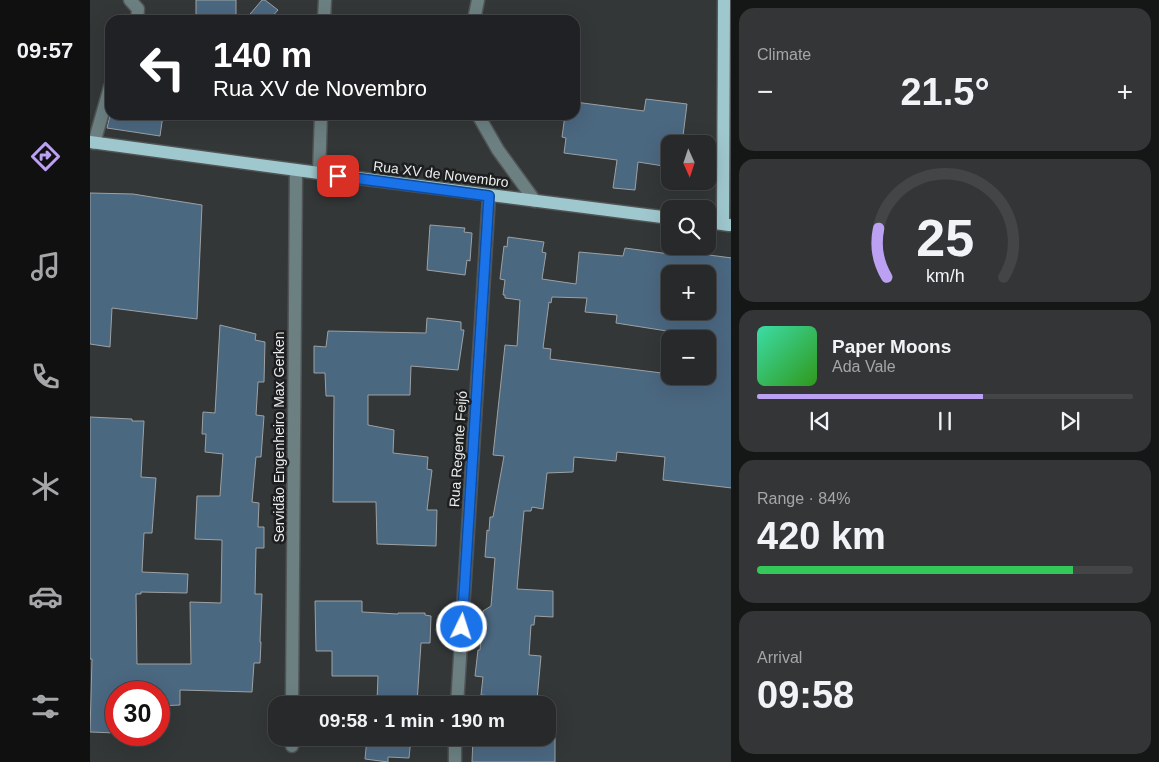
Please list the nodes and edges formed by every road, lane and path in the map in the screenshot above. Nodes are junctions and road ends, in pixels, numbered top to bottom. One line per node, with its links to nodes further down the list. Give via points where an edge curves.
1 (130, 0): 5 (street, via 138,9)
2 (325, 0): 6 (street)
3 (478, 0): 7 (street)
4 (724, 0): 9 (main road)
5 (137, 15)
6 (324, 15)
7 (475, 15)
8 (731, 49): 9 (main road)
9 (724, 69): 19 (main road)
10 (105, 102): 13 (street)
11 (321, 120): 15 (street)
12 (481, 120): 17 (street)
13 (92, 142): 14 (main road, Rua XV de Novembro)
14 (296, 170): 15 (main road, Rua XV de Novembro); 20 (street, Servidão Engenheiro Max Gerken)
15 (319, 174): 16 (main road, Rua XV de Novembro)
16 (489, 196): 17 (main road, Rua XV de Novembro); 21 (street, Rua Regente Feijó)
17 (535, 201): 18 (main road, Rua XV de Novembro)
18 (661, 217)
19 (727, 225)
20 (292, 696)
21 (458, 696)
22 (455, 746): 23 (street)
23 (454, 762)

